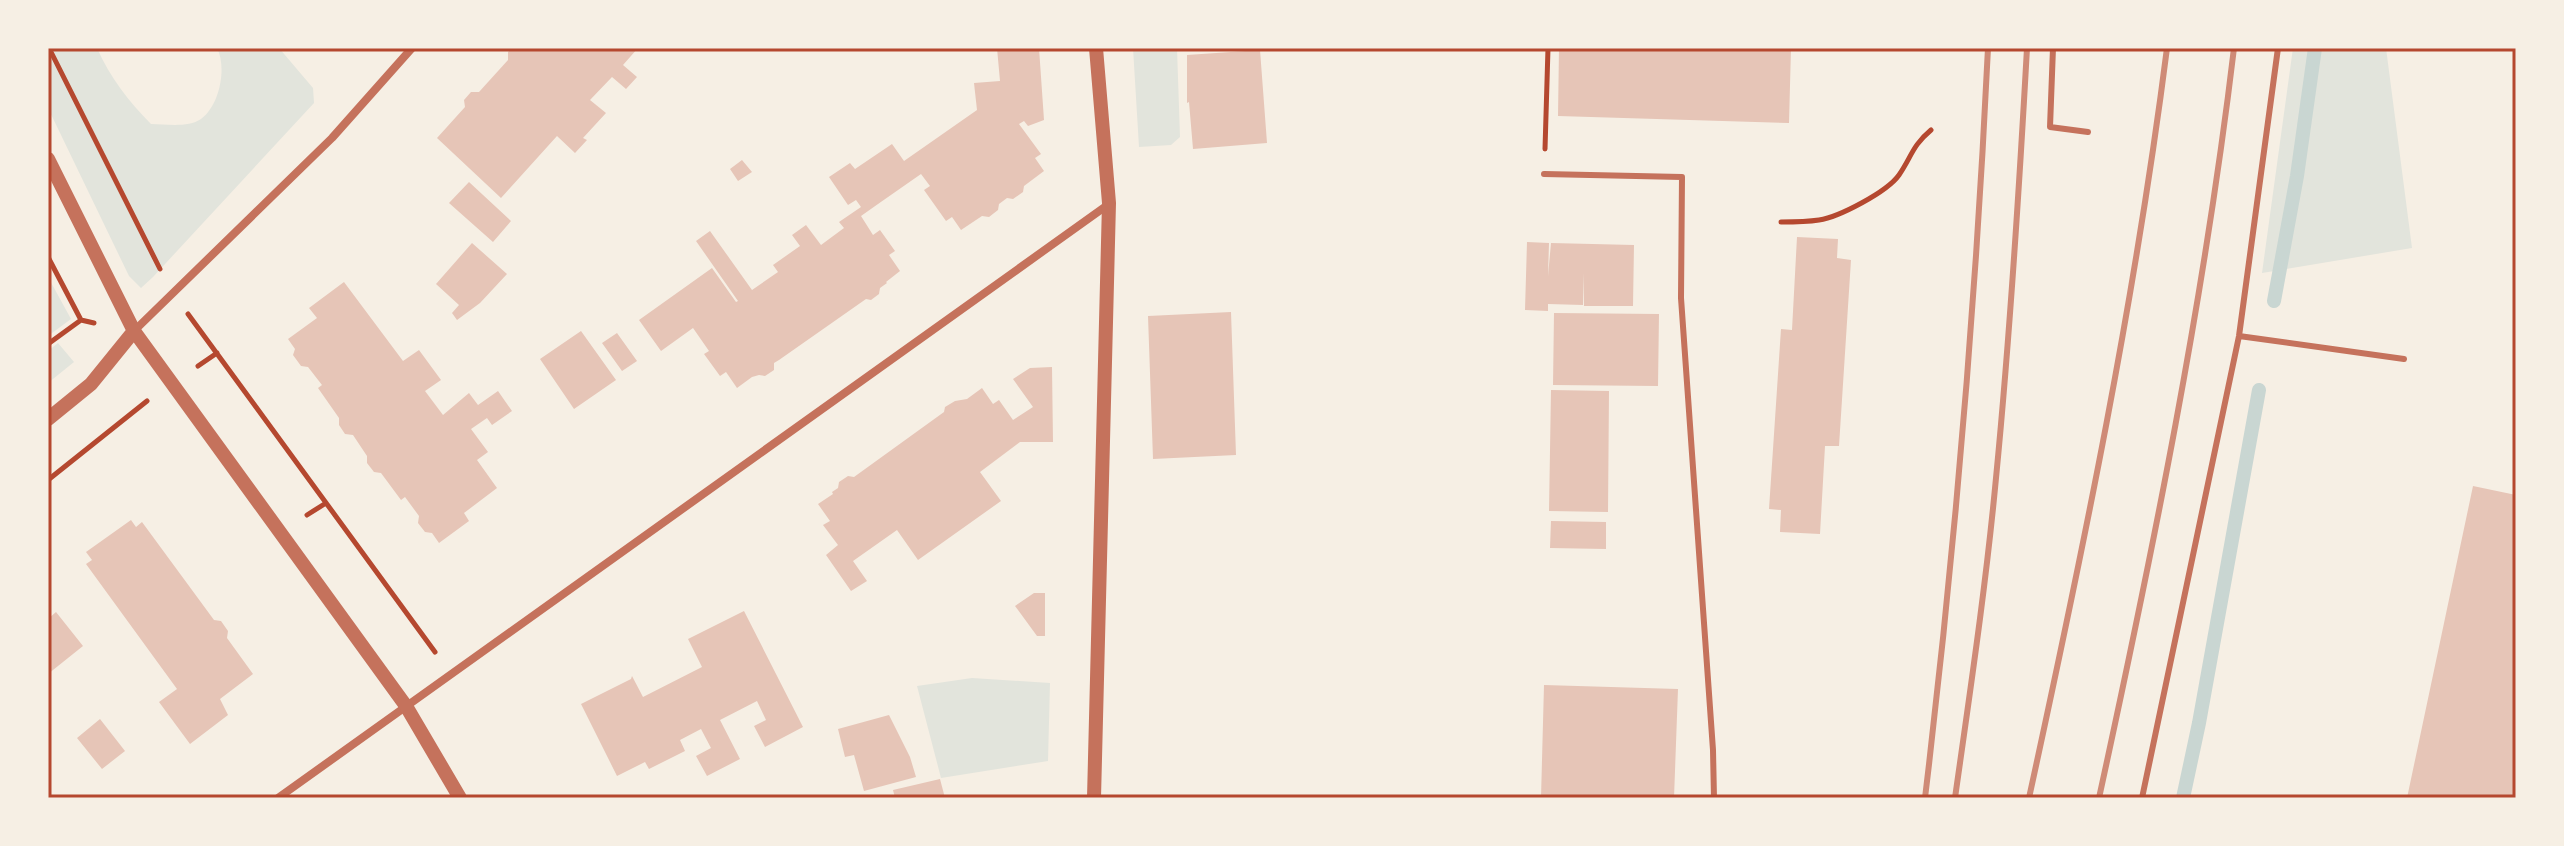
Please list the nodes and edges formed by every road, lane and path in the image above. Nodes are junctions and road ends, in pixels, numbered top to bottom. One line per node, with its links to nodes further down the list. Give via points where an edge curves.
1 (49, 48): 14 (path)
2 (412, 48): 14 (street, via 332,138)
3 (1096, 48): 11 (street)
4 (1548, 48): 10 (path)
5 (2053, 48): 8 (lane, via 2050,127)
6 (2278, 48): 17 (lane)
7 (1931, 130): 12 (path, via 1882,191 1831,217)
8 (2088, 132)
9 (48, 159): 16 (street)
10 (1544, 174): 28 (lane, via 1682,177 1681,298)
11 (1109, 203): 23 (street); 27 (street)
12 (1781, 222)
13 (48, 257): 15 (path)
14 (172, 294): 16 (street); 23 (path)
15 (81, 320): 16 (path); 18 (path)
16 (134, 331): 20 (street); 21 (street, via 91,384)
17 (2239, 336): 19 (lane); 29 (lane)
18 (48, 344)
19 (2404, 359)
20 (173, 384): 22 (path); 24 (street)
21 (48, 419)
22 (48, 480)
23 (451, 674): 24 (street)
24 (406, 706): 25 (street); 26 (street)
25 (278, 798)
26 (460, 798)
27 (1094, 798)
28 (1714, 798)
29 (2142, 798)

